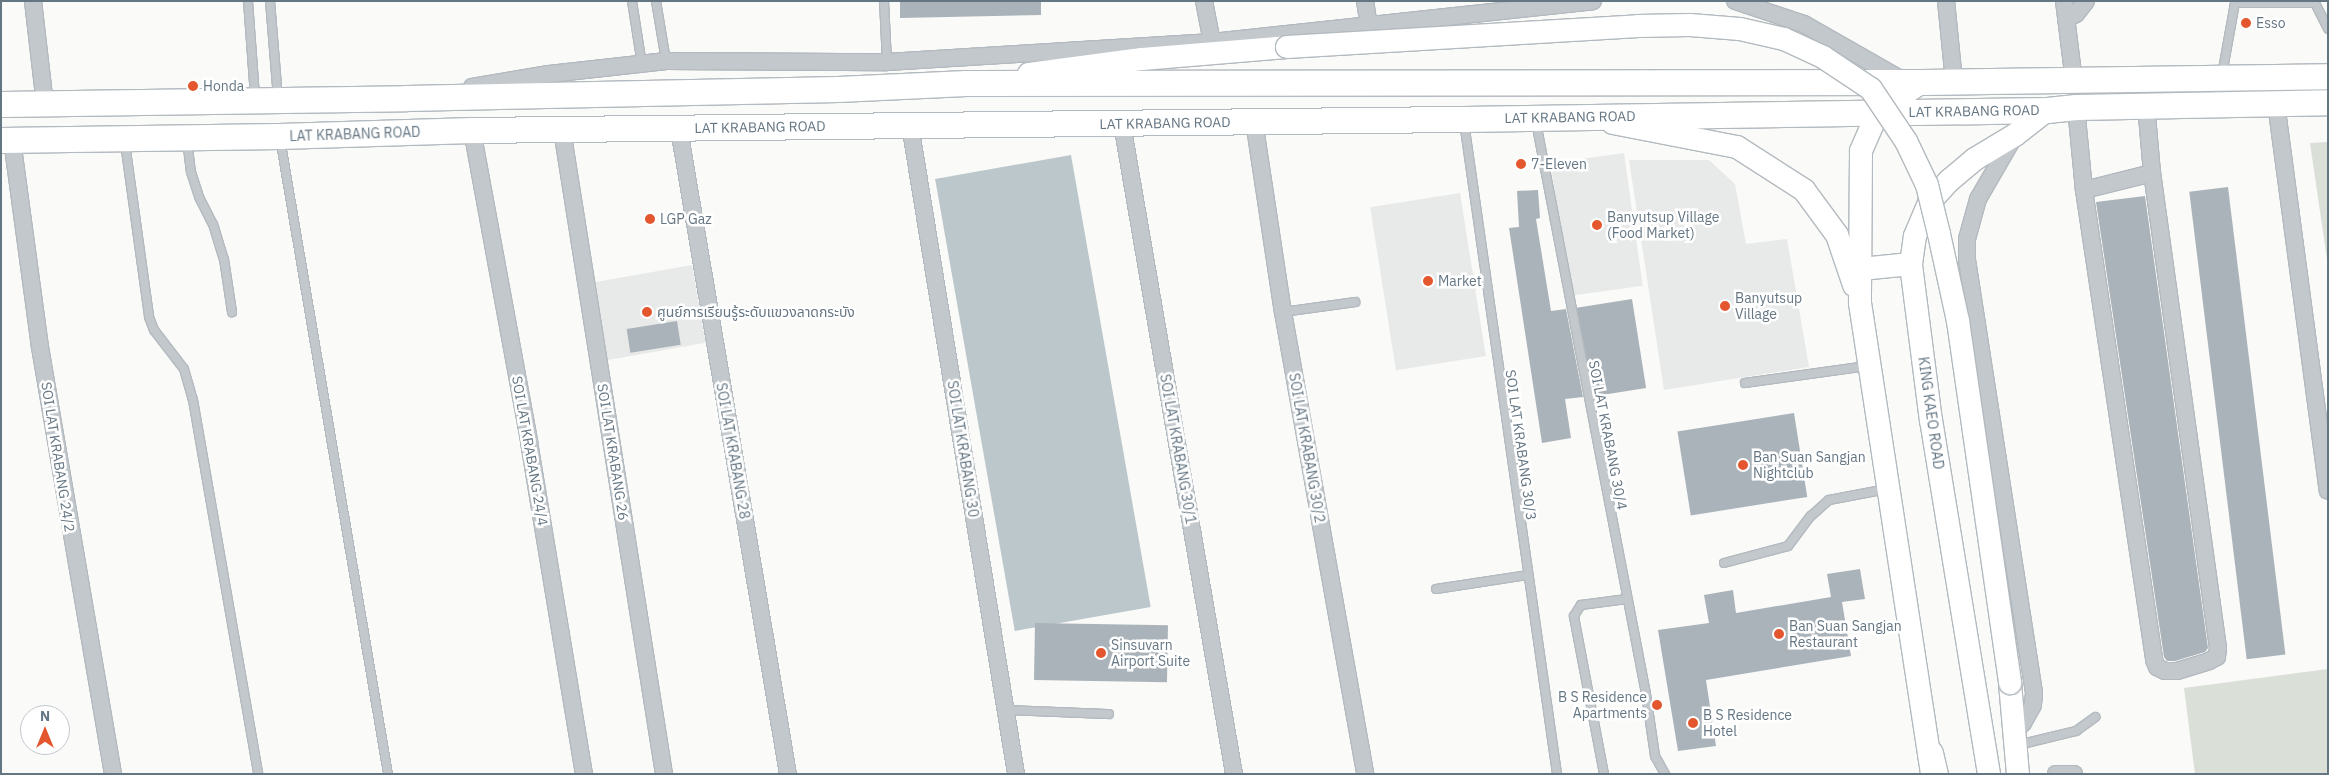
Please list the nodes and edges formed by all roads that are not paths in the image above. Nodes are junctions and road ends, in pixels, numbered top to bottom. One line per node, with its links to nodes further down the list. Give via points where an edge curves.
1 (33, 1): 36 (street)
2 (248, 1): 31 (lane)
3 (270, 1): 31 (lane)
4 (632, 1): 23 (lane)
5 (656, 1): 21 (lane)
6 (884, 1): 22 (lane)
7 (1204, 1): 20 (street)
8 (1365, 1): 18 (street)
9 (1592, 1): 16 (street)
10 (1735, 1): 26 (street, via 1804,24)
11 (1946, 1): 27 (street)
12 (2064, 1): 17 (street)
13 (2086, 1): 17 (street, via 2076,14)
14 (2235, 2): 15 (lane); 25 (lane)
15 (2314, 2): 19 (lane)
16 (1482, 7): 18 (street)
17 (2066, 19): 28 (street)
18 (1370, 26): 20 (street)
19 (2328, 28)
20 (1212, 42): 22 (street)
21 (666, 61): 22 (street); 23 (street)
22 (888, 62)
23 (642, 65): 30 (street, via 549,74)
24 (2328, 76): 25 (main road)
25 (2221, 80): 28 (main road)
26 (1913, 81): 27 (main road); 29 (main road); 40 (main road)
27 (1954, 81): 28 (main road)
28 (2074, 81)
29 (966, 83): 30 (main road, via 838,89); 75 (main road, bridge, via 1142,59 1638,26 1740,29 1784,39 1823,57 1871,90 1906,141 1927,185 1958,321)
30 (406, 98): 32 (main road)
31 (267, 100): 32 (main road); 36 (main road)
32 (322, 100): 50 (main road)
33 (2328, 102): 34 (main road, LAT KRABANG ROAD)
34 (2276, 103): 37 (main road, LAT KRABANG ROAD); 67 (street)
35 (1, 104): 36 (main road)
36 (44, 104)
37 (2146, 105): 38 (main road, LAT KRABANG ROAD); 56 (street)
38 (2076, 106): 39 (main road, LAT KRABANG ROAD); 57 (street)
39 (2047, 110): 40 (main road, LAT KRABANG ROAD); 51 (main road, KING KAEO ROAD)
40 (1878, 112): 41 (main road, LAT KRABANG ROAD); 59 (main road, via 1861,151)
41 (1580, 117): 42 (main road, LAT KRABANG ROAD); 61 (main road, via 1737,147 1804,190 1837,235)
42 (1535, 118): 43 (main road, LAT KRABANG ROAD); 71 (lane, SOI LAT KRABANG 30/4)
43 (1463, 119): 44 (main road, LAT KRABANG ROAD); 69 (lane, SOI LAT KRABANG 30/3)
44 (1254, 121): 45 (main road, LAT KRABANG ROAD); 63 (street, SOI LAT KRABANG 30/2)
45 (1122, 124): 46 (main road, LAT KRABANG ROAD); 84 (street, SOI LAT KRABANG 30/1)
46 (910, 125): 47 (main road, LAT KRABANG ROAD); 72 (street, SOI LAT KRABANG 30)
47 (679, 129): 49 (main road, LAT KRABANG ROAD); 82 (street, SOI LAT KRABANG 28)
48 (472, 130): 49 (main road, LAT KRABANG ROAD); 50 (main road, LAT KRABANG ROAD); 80 (street, SOI LAT KRABANG 24/4, via 529,442)
49 (562, 130): 81 (street, SOI LAT KRABANG 26)
50 (325, 135): 52 (main road, LAT KRABANG ROAD)
51 (2015, 135): 58 (main road, KING KAEO ROAD, via 1975,158 1929,203 1915,236); 75 (street, via 1978,199 1966,238 1966,260 2034,693 2033,705)
52 (279, 136): 54 (main road, LAT KRABANG ROAD); 79 (lane)
53 (125, 138): 54 (main road, LAT KRABANG ROAD); 55 (main road, LAT KRABANG ROAD); 78 (lane, via 150,317 154,330 184,369 193,400)
54 (187, 138): 62 (lane, via 191,172 224,260)
55 (7, 140): 77 (street, SOI LAT KRABANG 24/2)
56 (2152, 173): 57 (street); 57 (street, via 2218,648 2217,657 2177,671 2165,671 2157,667 2154,660)
57 (2084, 190)
58 (1911, 264): 59 (main road); 89 (main road, KING KAEO ROAD, via 1931,421)
59 (1861, 269): 61 (main road)
60 (1355, 302): 63 (lane)
61 (1860, 303): 64 (main road)
62 (232, 312)
63 (1283, 312): 85 (street, SOI LAT KRABANG 30/2)
64 (1870, 365): 65 (lane); 66 (main road)
65 (1745, 383)
66 (1889, 488): 68 (lane, via 1828,500 1788,546); 76 (main road)
67 (2328, 491)
68 (1724, 563)
69 (1527, 575): 70 (lane); 86 (lane, SOI LAT KRABANG 30/3)
70 (1436, 589)
71 (1627, 599): 87 (lane, via 1581,605 1574,616); 88 (lane, SOI LAT KRABANG 30/4, via 1655,756)
72 (1005, 710): 73 (lane); 83 (street, SOI LAT KRABANG 30)
73 (1109, 714)
74 (2095, 717): 75 (lane, via 2076,731)
75 (2015, 738): 90 (main road)
76 (1932, 767)
77 (113, 774)
78 (258, 774)
79 (388, 774)
80 (584, 774)
81 (664, 774)
82 (788, 774)
83 (1016, 774)
84 (1234, 774)
85 (1365, 774)
86 (1557, 774)
87 (1604, 774)
88 (1665, 774)
89 (1989, 774)
90 (2018, 774)
91 (2056, 774): 92 (street)
92 (2074, 774)

